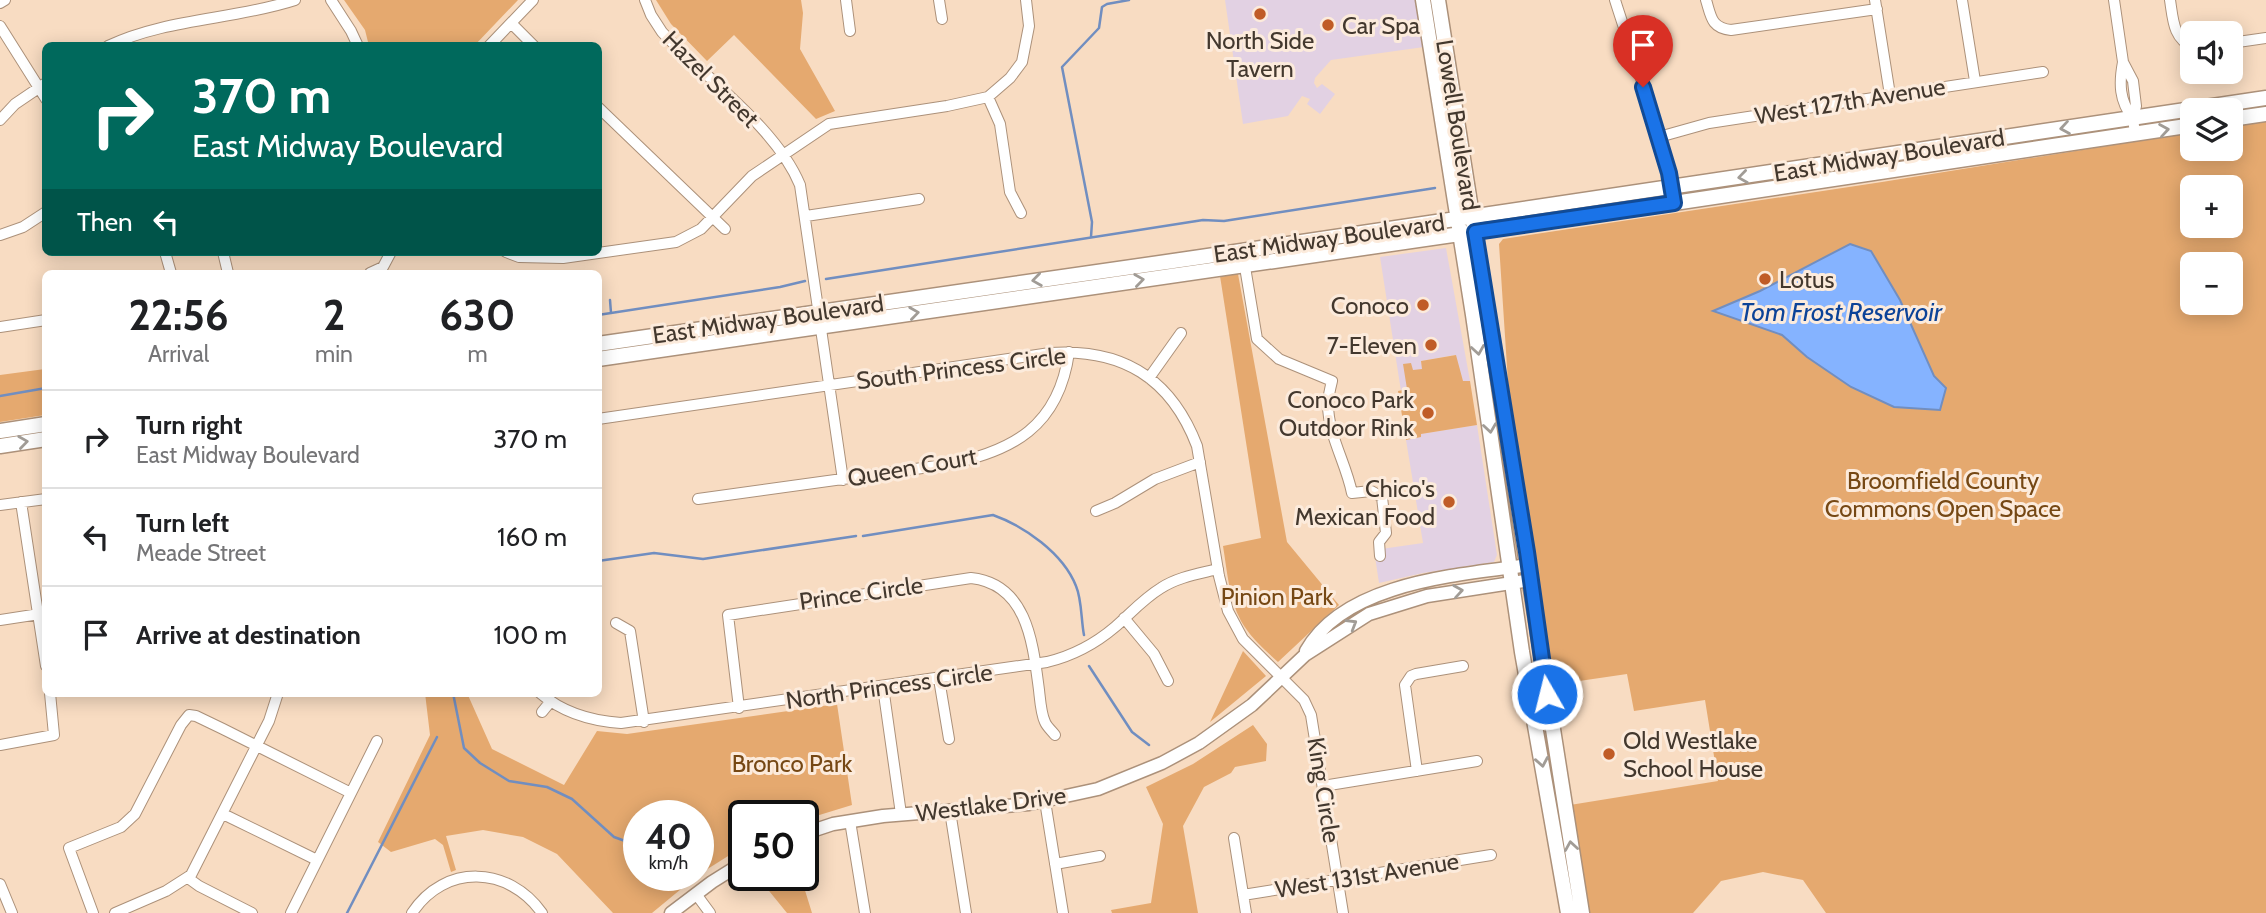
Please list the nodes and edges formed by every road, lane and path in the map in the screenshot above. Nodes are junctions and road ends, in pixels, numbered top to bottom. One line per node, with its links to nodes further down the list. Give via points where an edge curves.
1 (5, 0): 16 (street)
2 (295, 0): 25 (street, via 253,13 167,26)
3 (331, 0): 26 (street)
4 (533, 0): 19 (street)
5 (645, 0): 45 (street, Hazel Street, via 662,32)
6 (846, 0): 21 (street)
7 (939, 0): 18 (street)
8 (1026, 0): 34 (street, via 1030,26 1022,62)
9 (1423, 0): 29 (main road, Lowell Boulevard)
10 (1438, 0): 36 (main road, Lowell Boulevard)
11 (1615, 0): 44 (street)
12 (1706, 0): 17 (street, via 1716,31)
13 (1962, 0): 31 (street)
14 (2113, 0): 40 (street, via 2123,62 2124,108)
15 (2170, 0): 23 (street)
16 (0, 3)
17 (1876, 5): 33 (street)
18 (942, 19)
19 (511, 23): 27 (street); 28 (street)
20 (0, 26): 32 (street)
21 (850, 31)
22 (2266, 38): 24 (street)
23 (2180, 39)
24 (2243, 41)
25 (117, 42)
26 (356, 42)
27 (493, 42)
28 (530, 42)
29 (1429, 44): 36 (main road, via 1440,63 1445,98); 54 (main road, Lowell Boulevard)
30 (2043, 72): 31 (street, West 127th Avenue)
31 (1975, 81): 33 (street, West 127th Avenue)
32 (42, 86): 41 (street)
33 (1890, 95): 44 (street, West 127th Avenue, via 1709,122)
34 (988, 97): 45 (street, via 829,124); 49 (street, via 1000,124 1010,192)
35 (2266, 98): 40 (main road, East Midway Boulevard)
36 (1455, 102): 53 (main road, Lowell Boulevard)
37 (602, 111): 52 (street)
38 (2266, 114): 39 (main road)
39 (2243, 117)
40 (2133, 118): 43 (street); 46 (main road, East Midway Boulevard, one-way to 46)
41 (0, 120)
42 (2180, 127): 43 (main road, East Midway Boulevard, one-way to 42)
43 (2135, 134): 48 (main road, East Midway Boulevard)
44 (1659, 137): 46 (street)
45 (783, 154): 51 (street, Hazel Street, via 800,185); 52 (street, via 752,176)
46 (1671, 187): 48 (street); 53 (main road, East Midway Boulevard)
47 (919, 199): 51 (street)
48 (1674, 203): 53 (main road, East Midway Boulevard)
49 (1021, 213)
50 (42, 215): 56 (street)
51 (806, 216): 64 (street, Hazel Street)
52 (713, 217): 55 (street); 57 (street, via 676,242)
53 (1474, 224): 54 (main road, East Midway Boulevard); 86 (main road, Lowell Boulevard)
54 (1458, 227): 58 (main road, East Midway Boulevard); 62 (main road, East Midway Boulevard); 79 (main road, Lowell Boulevard, one-way to 79)
55 (725, 229)
56 (0, 235)
57 (602, 251)
58 (1242, 251): 62 (street); 64 (main road, East Midway Boulevard, one-way to 64)
59 (391, 256): 63 (street, via 392,266)
60 (516, 256): 61 (street)
61 (561, 256)
62 (1244, 266): 64 (main road, East Midway Boulevard, one-way to 62); 87 (street, via 1257,339 1279,359 1332,382 1328,404 1352,493 1371,491 1382,498 1386,533 1379,542)
63 (380, 270)
64 (821, 319): 68 (main road, East Midway Boulevard); 70 (main road, East Midway Boulevard); 72 (street, Hazel Street)
65 (42, 321): 66 (street)
66 (0, 327)
67 (1181, 333): 71 (street)
68 (602, 344)
69 (1069, 352): 71 (street, South Princess Circle, via 1109,358); 72 (street, South Princess Circle); 80 (street, Queen Court, via 1061,388 1045,417 1010,444 970,460)
70 (602, 358)
71 (1149, 378): 78 (street, South Princess Circle, via 1185,417)
72 (830, 385): 73 (street, South Princess Circle); 80 (street, Hazel Street)
73 (602, 418)
74 (42, 425): 75 (main road)
75 (0, 431)
76 (42, 440): 77 (main road, one-way to 76)
77 (0, 446)
78 (1200, 462): 85 (street, via 1154,479); 88 (street, South Princess Circle)
79 (1497, 479): 86 (main road, via 1507,485); 90 (main road, Lowell Boulevard)
80 (843, 480): 82 (street, Queen Court)
81 (42, 499): 83 (street)
82 (698, 499)
83 (21, 502): 84 (street); 91 (street)
84 (0, 505)
85 (1096, 510)
86 (1523, 530): 89 (main road, Lowell Boulevard)
87 (1380, 556)
88 (1218, 569): 92 (street, North Princess Circle, via 1164,586); 97 (street, South Princess Circle, via 1233,623)
89 (1530, 572): 90 (street, Westlake Drive); 149 (main road, Lowell Boulevard, one-way to 89)
90 (1512, 575): 97 (street, Westlake Drive, via 1384,608 1305,654); 148 (main road, Lowell Boulevard, one-way to 148)
91 (41, 614): 93 (street)
92 (1125, 618): 95 (street, North Princess Circle, via 1083,649); 99 (street, via 1149,646)
93 (0, 620)
94 (616, 623): 107 (street, via 630,631)
95 (1036, 664): 98 (street, North Princess Circle); 105 (street, Prince Circle, via 1028,629 1006,591 981,579 933,583 728,615); 108 (street, via 1044,721)
96 (1463, 666): 114 (street, via 1416,674 1407,681 1404,690)
97 (1282, 678): 115 (street, King Circle, via 1308,706); 117 (street, Westlake Drive, via 1222,728 1162,764 1098,789)
98 (939, 679): 100 (street, North Princess Circle); 109 (street)
99 (1168, 681)
100 (883, 687): 105 (street, North Princess Circle); 120 (street)
101 (50, 697): 111 (street, via 54,736)
102 (277, 697): 112 (street)
103 (546, 697): 104 (street)
104 (551, 701): 106 (street); 107 (street, North Princess Circle, via 600,722)
105 (739, 708): 107 (street, North Princess Circle)
106 (542, 712)
107 (644, 722)
108 (1055, 735)
109 (949, 739)
110 (377, 741): 116 (street)
111 (0, 745)
112 (256, 745): 116 (street); 119 (street); 135 (street, via 196,716 185,718 135,814 121,827 69,848)
113 (1477, 761): 114 (street)
114 (1417, 771): 115 (street)
115 (1323, 786): 130 (street, King Circle)
116 (351, 793): 126 (street)
117 (1045, 801): 118 (street, Westlake Drive); 127 (street)
118 (950, 811): 120 (street, Westlake Drive); 144 (street)
119 (223, 814): 126 (street); 129 (street)
120 (901, 814): 121 (street, Westlake Drive)
121 (850, 821): 122 (street, Westlake Drive); 143 (street)
122 (819, 830)
123 (1234, 838): 133 (street)
124 (1491, 855): 130 (street, West 131st Avenue)
125 (1100, 856): 127 (street)
126 (317, 860): 138 (street)
127 (1055, 863): 145 (street)
128 (728, 873): 132 (street)
129 (188, 878): 136 (street); 137 (street)
130 (1338, 880): 133 (street, West 131st Avenue); 147 (street, King Circle)
131 (0, 884): 134 (street)
132 (696, 894): 141 (street); 142 (street)
133 (1243, 895): 146 (street)
134 (12, 913)
135 (93, 913)
136 (115, 913)
137 (252, 913)
138 (291, 913)
139 (412, 913): 140 (street, via 439,886 477,876 517,887)
140 (542, 913)
141 (671, 913)
142 (710, 913)
143 (865, 913)
144 (966, 913)
145 (1063, 913)
146 (1246, 913)
147 (1343, 913)
148 (1568, 913)
149 (1583, 913)

